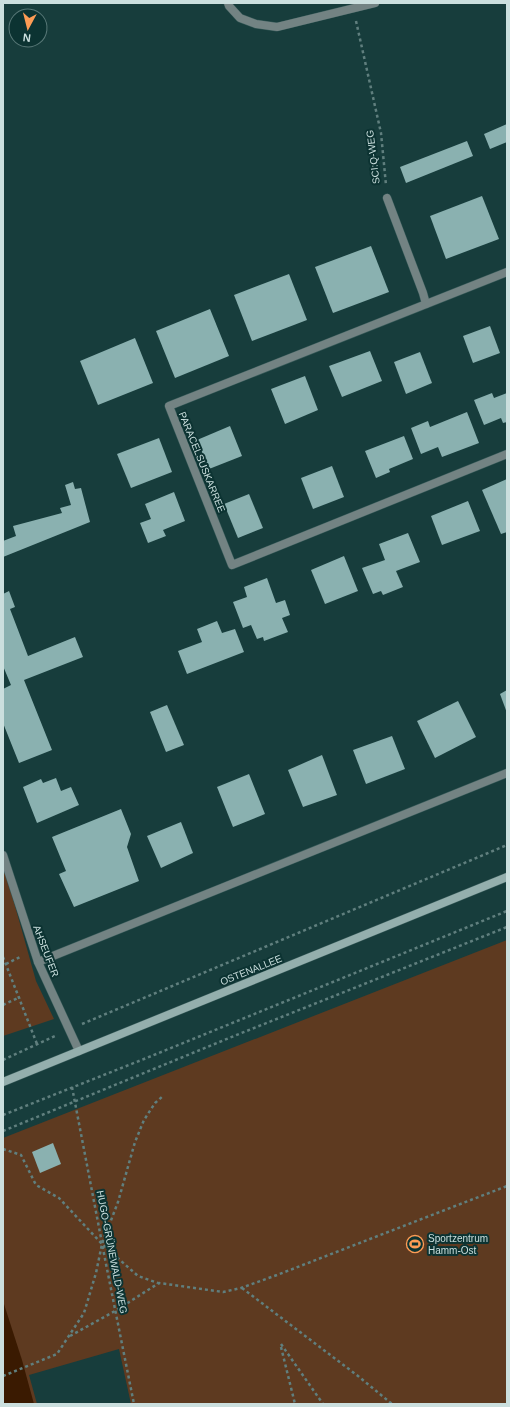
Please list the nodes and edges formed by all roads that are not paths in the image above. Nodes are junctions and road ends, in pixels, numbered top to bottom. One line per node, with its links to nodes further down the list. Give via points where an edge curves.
1 (228, 3): 2 (street, via 240,18 256,24 277,27)
2 (375, 3)
3 (387, 198): 5 (street)
4 (507, 272): 5 (street, PARACELSUSKARREE)
5 (426, 304): 6 (street, PARACELSUSKARREE, via 169,406 232,565)
6 (507, 454)
7 (507, 773): 10 (street)
8 (3, 855): 10 (street, AHSEUFER)
9 (507, 877): 11 (main road, OSTENALLEE)
10 (38, 962): 11 (street, AHSEUFER)
11 (79, 1051): 12 (main road, OSTENALLEE)
12 (3, 1082)

